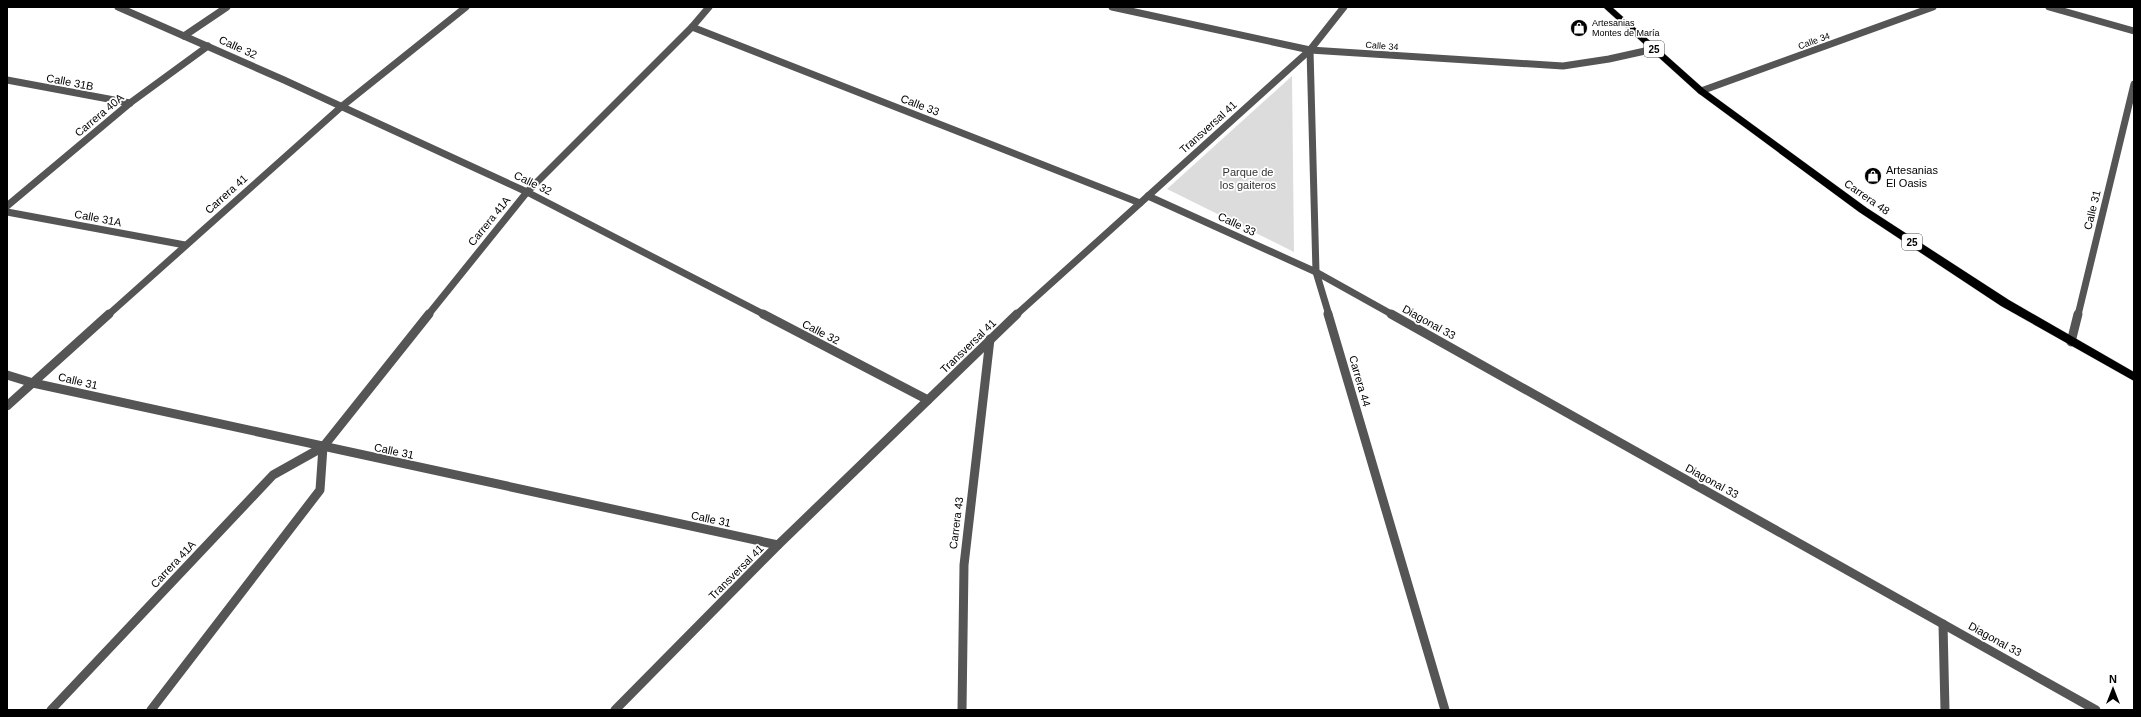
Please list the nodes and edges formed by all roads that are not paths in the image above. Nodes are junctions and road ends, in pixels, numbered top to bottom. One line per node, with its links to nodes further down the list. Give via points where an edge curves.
1 (118, 7): 12 (street, Calle 32)
2 (227, 7): 12 (street)
3 (466, 7): 20 (street, Carrera 41)
4 (709, 7): 10 (street, Carrera 41A)
5 (1112, 7): 15 (street, Calle 34)
6 (1344, 7): 15 (street, Transversal 41)
7 (1607, 7): 14 (highway, Carrera 48 / 25)
8 (1933, 7): 18 (street, Calle 34)
9 (2049, 7): 11 (street)
10 (692, 27): 21 (street, Carrera 41A); 23 (street, Calle 33)
11 (2134, 31)
12 (184, 36): 13 (street, Calle 32)
13 (208, 46): 19 (street, Carrera 40A); 20 (street, Calle 32)
14 (1654, 49): 15 (street, Calle 34, via 1609,60 1562,66); 18 (highway, Carrera 48 / 25)
15 (1310, 50): 22 (street, Transversal 41); 27 (street, Carrera 44)
16 (7, 80): 19 (street, Calle 31B)
17 (2134, 84): 29 (street, Calle 31)
18 (1700, 92): 29 (highway, Carrera 48 / 25, via 1863,210 2005,303)
19 (130, 103): 24 (street, Carrera 40A)
20 (341, 107): 21 (street, Calle 32); 26 (street, Carrera 41)
21 (527, 192): 33 (street, Calle 32); 35 (street, Carrera 41A)
22 (1148, 196): 23 (street, Transversal 41); 27 (street, Calle 33)
23 (1140, 203): 28 (street, Transversal 41)
24 (7, 206)
25 (7, 212): 26 (street, Calle 31A)
26 (185, 245): 32 (street, Carrera 41)
27 (1316, 272): 37 (street, Diagonal 33); 42 (street, Carrera 44)
28 (990, 339): 33 (street, Transversal 41); 41 (street, Carrera 43, via 964,565)
29 (2071, 342): 31 (highway, Carrera 48 / 25)
30 (7, 375): 32 (street, Calle 31)
31 (2134, 377)
32 (33, 383): 34 (street, Carrera 41); 35 (street, Calle 31)
33 (928, 400): 36 (street, Transversal 41)
34 (7, 406)
35 (323, 447): 36 (street, Calle 31); 38 (street, Carrera 41A, via 273,475); 39 (street, via 320,490)
36 (778, 545): 40 (street, Transversal 41)
37 (1943, 624): 43 (street); 44 (street, Diagonal 33)
38 (51, 710)
39 (151, 710)
40 (615, 710)
41 (962, 710)
42 (1445, 710)
43 (1945, 710)
44 (2096, 710)

